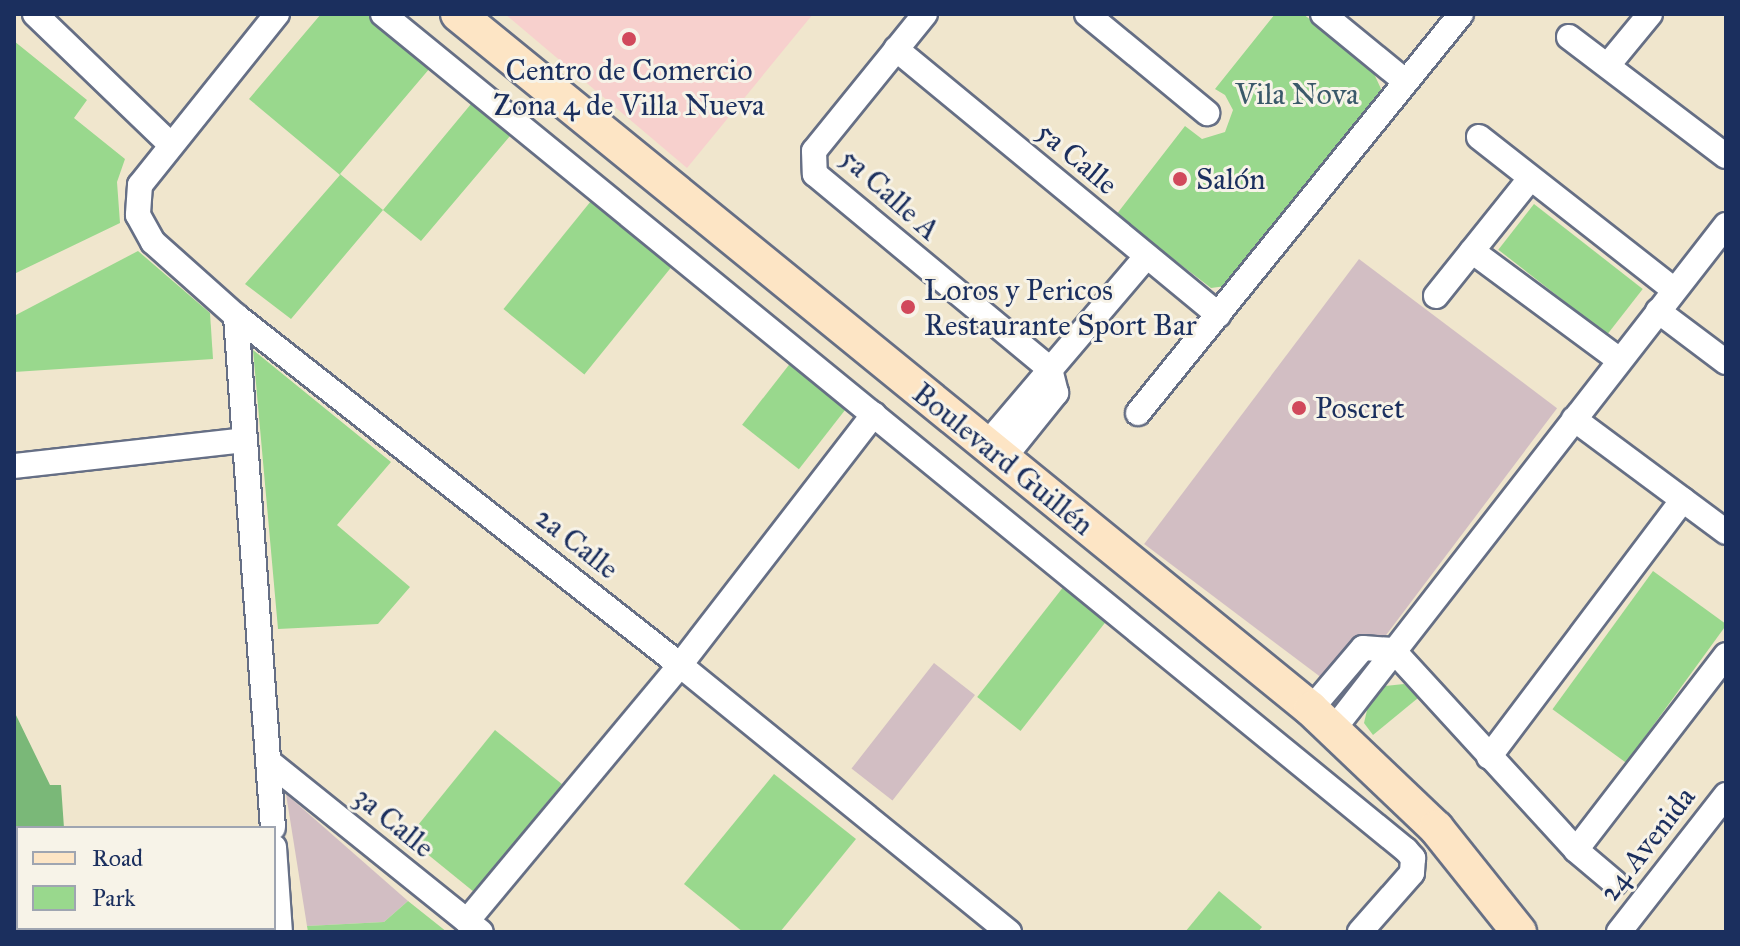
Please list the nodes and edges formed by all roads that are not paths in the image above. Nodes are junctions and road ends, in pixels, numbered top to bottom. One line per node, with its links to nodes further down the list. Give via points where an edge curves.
1 (35, 14): 16 (street)
2 (277, 14): 16 (street)
3 (383, 14): 31 (street)
4 (458, 14): 34 (main road, Boulevard Guillén)
5 (925, 14): 11 (street)
6 (1087, 14): 14 (street)
7 (1323, 14): 13 (street)
8 (1461, 14): 13 (street)
9 (1650, 14): 12 (street)
10 (1569, 37): 12 (street)
11 (896, 49): 21 (street, 5a Calle); 29 (street, 5a Calle A, via 814,151 812,166 820,182)
12 (1608, 65): 17 (street)
13 (1406, 82): 25 (street)
14 (1207, 113)
15 (1479, 137): 18 (street)
16 (171, 145): 26 (street, 2a Calle, via 140,185 138,215 153,242)
17 (1726, 156)
18 (1529, 180): 20 (street); 22 (street)
19 (1726, 225): 22 (street)
20 (1472, 251): 23 (street); 27 (street)
21 (1146, 257): 25 (street, 5a Calle); 29 (street)
22 (1674, 290): 24 (street)
23 (1436, 296)
24 (1658, 311): 27 (street); 28 (street)
25 (1219, 315): 30 (street)
26 (236, 316): 33 (street); 40 (street, 2a Calle)
27 (1618, 359): 32 (street)
28 (1726, 362)
29 (1050, 369): 34 (street); 34 (street, via 1056,393)
30 (1138, 413)
31 (874, 414): 40 (street); 52 (street, via 1406,850 1413,858 1412,873)
32 (1574, 419): 36 (street); 38 (street)
33 (244, 440): 35 (street); 43 (street)
34 (995, 452): 41 (main road, Boulevard Guillén)
35 (14, 466)
36 (1683, 500): 37 (street); 42 (street)
37 (1726, 532)
38 (1393, 650): 41 (street, via 1385,669); 42 (street)
39 (1726, 655): 46 (street)
40 (680, 665): 49 (street); 51 (street, 2a Calle)
41 (1322, 719): 53 (main road, Boulevard Guillén, via 1436,828)
42 (1489, 757): 46 (street)
43 (268, 761): 45 (street); 49 (street, 3a Calle)
44 (1726, 795): 54 (street, 24 Avenida)
45 (273, 826)
46 (1576, 850): 48 (street)
47 (276, 875): 50 (street)
48 (1615, 883)
49 (474, 926)
50 (280, 932)
51 (1009, 932)
52 (1360, 932)
53 (1519, 932)
54 (1619, 932)

